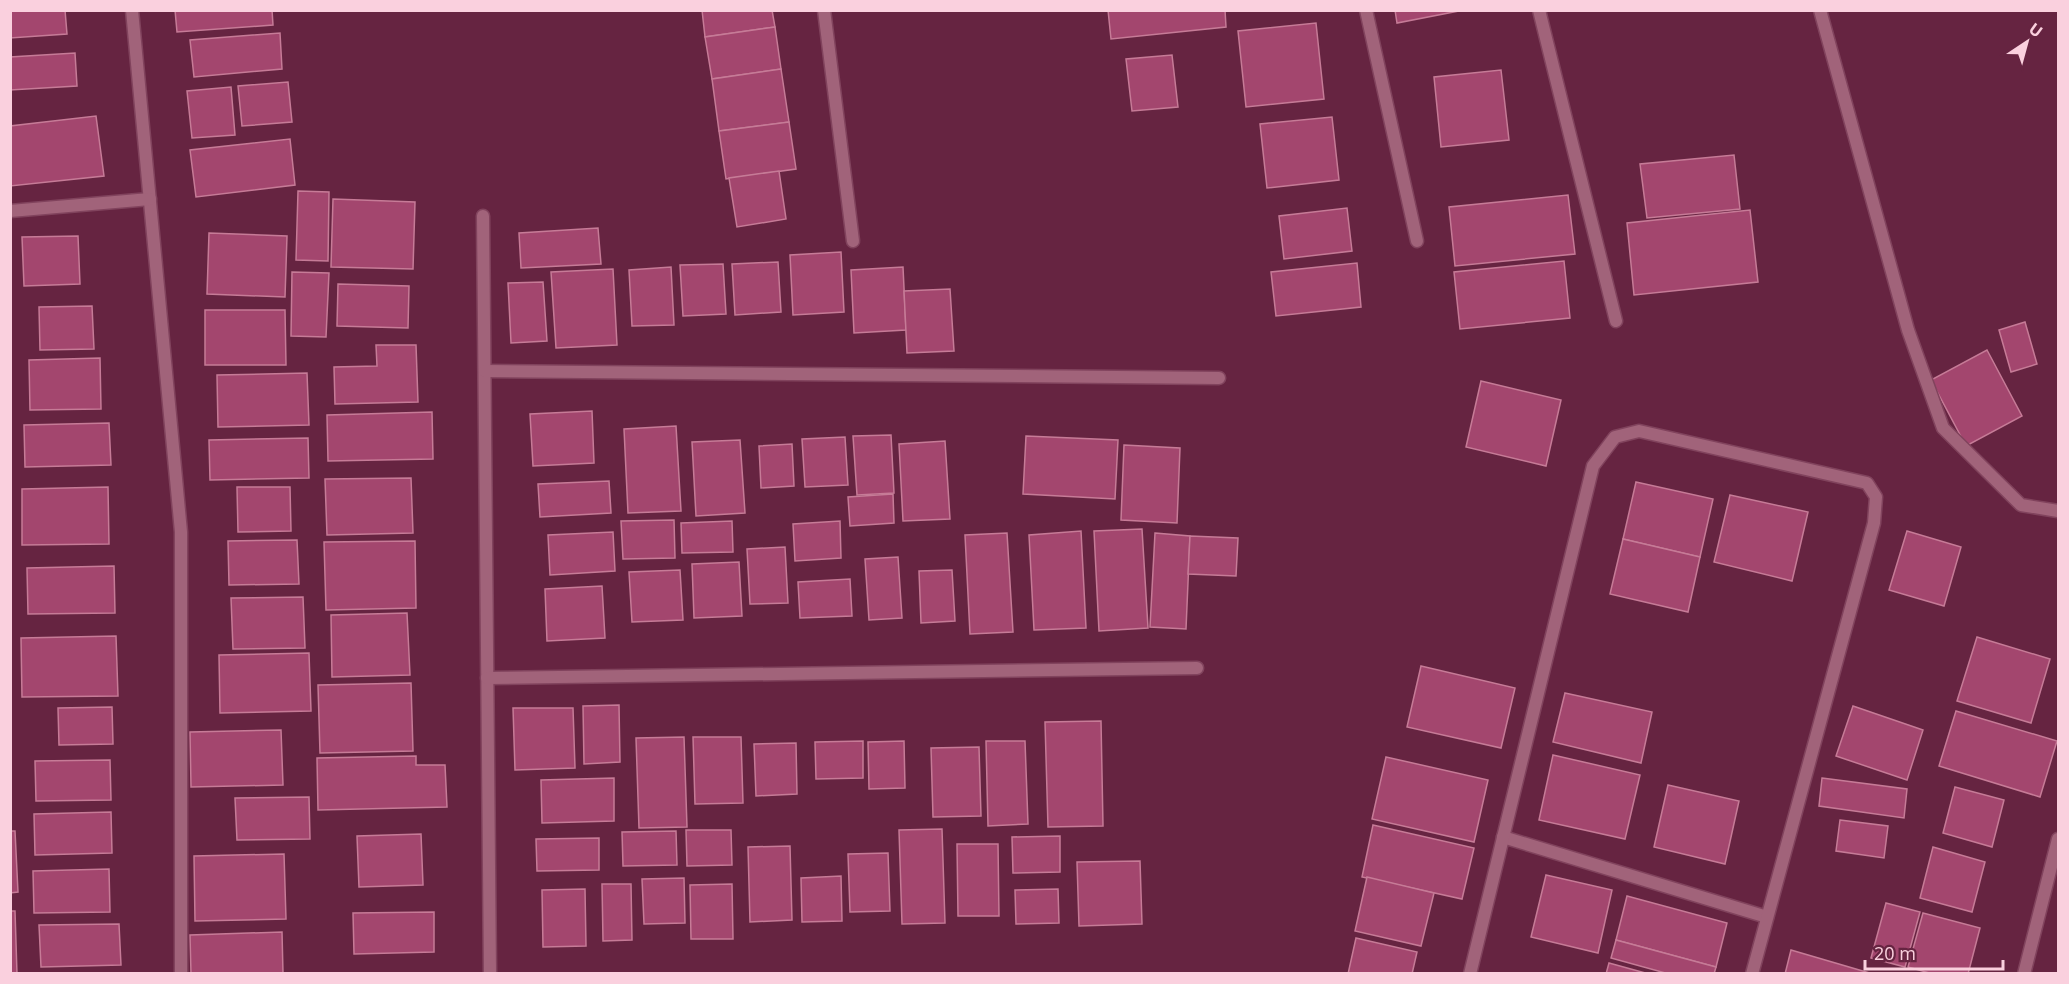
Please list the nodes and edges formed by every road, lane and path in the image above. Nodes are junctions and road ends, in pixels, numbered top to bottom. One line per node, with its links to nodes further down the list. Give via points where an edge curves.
1 (132, 10): 6 (street)
2 (824, 10): 9 (street)
3 (1366, 10): 10 (street)
4 (1539, 10): 11 (street)
5 (1820, 10): 14 (street, via 1908,330 1943,428 2021,506)
6 (150, 199): 7 (street); 20 (street, via 181,532)
7 (10, 211)
8 (483, 216): 12 (street)
9 (853, 241)
10 (1417, 241)
11 (1616, 321)
12 (485, 371): 13 (street); 16 (street)
13 (1219, 378)
14 (2058, 511)
15 (1197, 668): 16 (street)
16 (487, 678): 21 (street)
17 (1503, 837): 19 (street); 19 (street, via 1593,466 1615,437 1639,431 1867,483 1876,497 1874,523); 22 (street)
18 (2058, 839): 24 (street)
19 (1767, 917): 23 (street)
20 (181, 974)
21 (490, 974)
22 (1470, 974)
23 (1752, 974)
24 (2024, 974)

